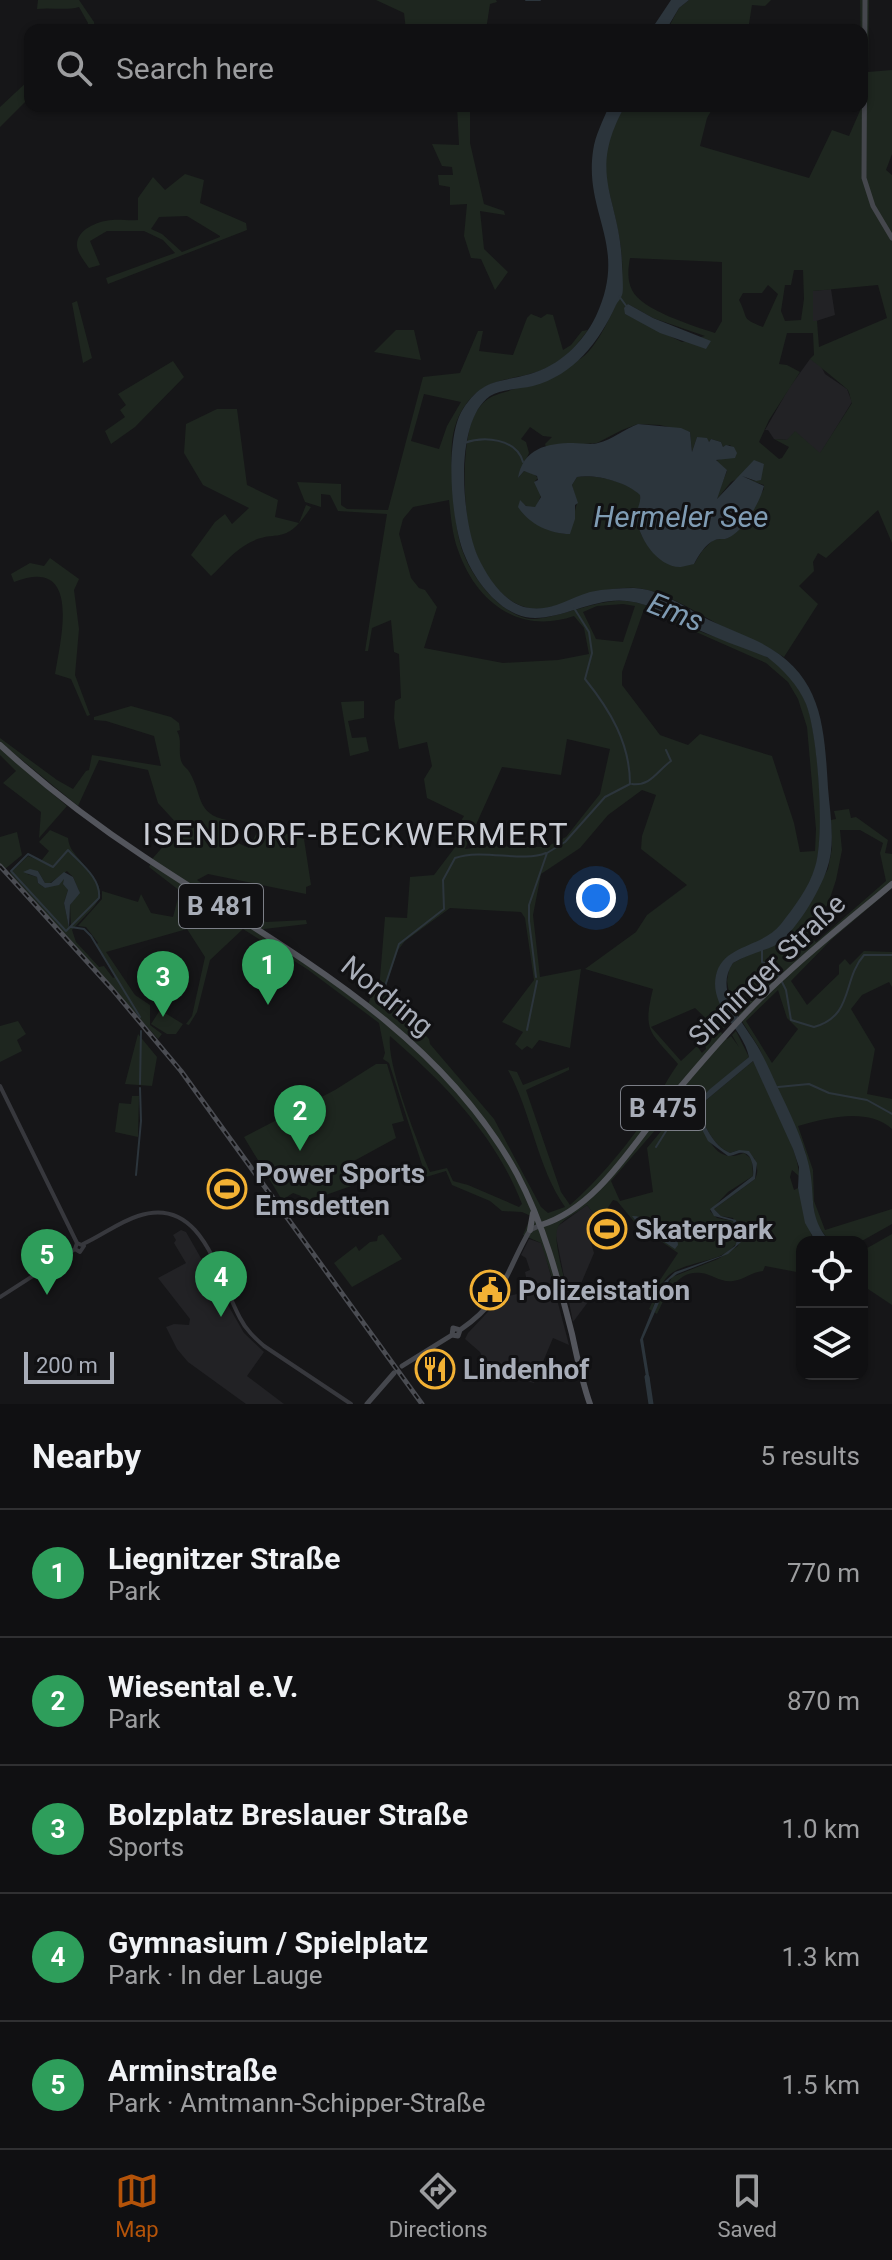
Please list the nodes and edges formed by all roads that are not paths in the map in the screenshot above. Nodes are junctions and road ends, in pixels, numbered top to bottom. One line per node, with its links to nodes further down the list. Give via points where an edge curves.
1 (865, 0): 2 (main road)
2 (865, 24)
3 (865, 112): 4 (main road, via 865,184)
4 (892, 238)
5 (0, 745): 8 (main road, Nordring / B 481, via 73,807 384,1019 475,1110 506,1155)
6 (892, 884): 9 (main road, Sinninger Straße / B 475, via 786,974 721,1039 606,1178)
7 (0, 1086): 13 (street)
8 (533, 1210): 10 (main road, Nordring / B 481); 11 (main road)
9 (560, 1217): 10 (main road, Sinninger Straße / B 475); 12 (main road, B 475, via 549,1229)
10 (541, 1225): 11 (main road); 12 (main road, Nordring / B 481)
11 (530, 1230): 15 (main road, via 498,1296 483,1312 458,1336)
12 (547, 1242): 19 (main road, Nordring / B 481)
13 (78, 1246): 14 (street); 17 (street, via 143,1214 166,1214 185,1222 208,1247 252,1335)
14 (0, 1297)
15 (402, 1366)
16 (394, 1373): 18 (main road)
17 (351, 1404)
18 (367, 1404)
19 (590, 1404)

